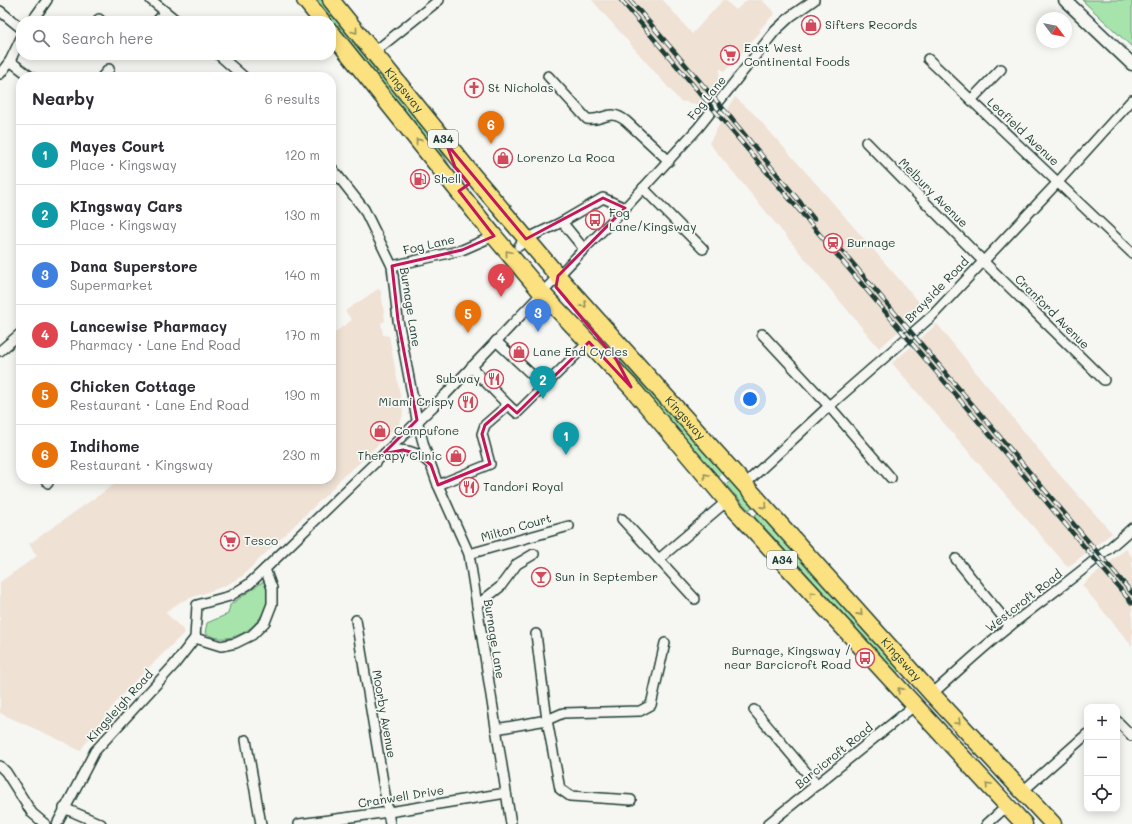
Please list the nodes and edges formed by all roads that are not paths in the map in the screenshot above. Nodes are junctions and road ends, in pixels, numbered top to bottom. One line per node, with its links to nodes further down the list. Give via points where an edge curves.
1 (47, 0): 10 (street)
2 (151, 0): 9 (street)
3 (305, 0): 13 (highway)
4 (331, 0): 17 (highway, Kingsway / A34, one-way to 17)
5 (439, 0): 17 (street)
6 (814, 0): 33 (street, Fog Lane, via 775,31)
7 (1065, 0): 21 (street)
8 (0, 10): 14 (street)
9 (165, 12): 11 (street); 12 (street)
10 (36, 16)
11 (161, 16)
12 (170, 16)
13 (318, 16)
14 (16, 24)
15 (336, 38): 36 (highway, Kingsway / A34, one-way to 15)
16 (16, 48): 20 (street)
17 (373, 53): 32 (highway, Kingsway / A34)
18 (928, 59): 29 (street, Leafield Avenue)
19 (225, 60): 26 (street)
20 (10, 61): 24 (street); 27 (street)
21 (1132, 64)
22 (1000, 68): 29 (street, Leafield Avenue)
23 (109, 69): 25 (street)
24 (24, 72)
25 (106, 72)
26 (238, 72)
27 (0, 74)
28 (548, 76): 33 (street, via 587,119 596,120 610,114 618,116)
29 (971, 100): 35 (street, Leafield Avenue)
30 (1132, 100): 35 (street, Brayside Road)
31 (866, 142): 45 (street, Melbury Avenue)
32 (446, 143): 36 (highway); 41 (highway, Kingsway / A34)
33 (669, 161): 37 (street, Fog Lane)
34 (336, 173): 46 (street, Burnage Lane, via 364,209)
35 (1058, 182): 44 (street, Leafield Avenue); 45 (street, Brayside Road)
36 (464, 188): 40 (highway, Kingsway / A34); 41 (highway)
37 (643, 188): 38 (street, Fog Lane); 43 (street)
38 (625, 208): 39 (street, via 603,198); 42 (street, Fog Lane)
39 (562, 222): 41 (street); 42 (street)
40 (494, 236): 46 (street, Fog Lane, one-way to 46, via 462,250); 48 (highway, Kingsway / A34, one-way to 40)
41 (523, 242): 47 (highway, Kingsway / A34); 48 (highway, via 542,273 545,284)
42 (584, 249): 47 (street, Fog Lane)
43 (703, 249)
44 (1132, 253)
45 (982, 261): 55 (street, Cranford Avenue); 59 (street, Brayside Road, via 932,316)
46 (392, 266): 60 (street, Burnage Lane, via 398,320)
47 (558, 276): 48 (street, Fog Lane); 57 (highway, via 556,287 559,296 616,359); 65 (highway, Kingsway / A34, one-way to 65)
48 (542, 293): 51 (street, Fog Lane); 52 (highway, Kingsway / A34)
49 (762, 334): 59 (street)
50 (16, 337): 53 (street)
51 (496, 341): 54 (street, Fog Lane); 56 (street)
52 (589, 342): 56 (street); 57 (highway, Kingsway / A34)
53 (0, 351)
54 (471, 367): 58 (street); 60 (street, Fog Lane)
55 (1104, 380)
56 (545, 387): 58 (street, via 517,413)
57 (631, 387): 66 (highway, Kingsway / A34, one-way to 57)
58 (508, 404): 64 (street, via 485,425 482,434 490,464)
59 (828, 406): 63 (street); 65 (street, Brayside Road)
60 (417, 420): 61 (street, Fog Lane); 62 (street, Burnage Lane)
61 (383, 454): 62 (street, via 397,450 409,451); 74 (street, Fog Lane)
62 (431, 465): 64 (street, Burnage Lane)
63 (891, 478)
64 (438, 484): 70 (street, Burnage Lane)
65 (745, 484): 82 (highway, Kingsway / A34, one-way to 82)
66 (726, 500): 72 (street); 83 (highway, Kingsway / A34, one-way to 66)
67 (622, 519): 72 (street)
68 (570, 526): 70 (street, Milton Court)
69 (1132, 528): 78 (street, Westcroft Road, via 1078,574)
70 (469, 554): 76 (street, Burnage Lane)
71 (534, 554): 76 (street, via 517,564 500,587)
72 (659, 559): 75 (street)
73 (956, 559): 78 (street)
74 (265, 569): 80 (street, Fog Lane, via 249,584 230,596 197,605); 80 (street, via 272,588 272,604 265,622 252,635 236,643 221,646)
75 (695, 599)
76 (477, 605): 87 (street, Burnage Lane)
77 (356, 620): 98 (street, Moorby Avenue)
78 (1010, 626): 82 (street, Westcroft Road)
79 (536, 634): 85 (street)
80 (195, 638): 97 (street, Kingsleigh Road, via 174,665 95,751)
81 (665, 643): 85 (street, via 651,706 640,711 564,713)
82 (932, 694): 93 (highway, Kingsway / A34, one-way to 93)
83 (914, 706): 92 (street, Barcicroft Road); 96 (highway, Kingsway / A34, one-way to 83)
84 (754, 710): 92 (street)
85 (547, 720): 87 (street); 95 (street, via 560,789 570,796)
86 (1120, 724): 88 (street)
87 (496, 729): 94 (street, Burnage Lane)
88 (1132, 736)
89 (1084, 737): 93 (street)
90 (246, 740): 102 (street)
91 (0, 766): 99 (street, via 32,812)
92 (817, 786): 106 (street, Barcicroft Road)
93 (1022, 791): 109 (highway, Kingsway / A34)
94 (506, 793): 98 (street, Cranwell Drive); 105 (street, Burnage Lane)
95 (631, 800)
96 (1007, 806): 107 (street); 108 (highway, Kingsway / A34)
97 (64, 808): 100 (street, Kingsleigh Road); 101 (street)
98 (388, 812): 103 (street, Cranwell Drive); 104 (street, Moorby Avenue)
99 (45, 824)
100 (57, 824)
101 (101, 824)
102 (262, 824)
103 (299, 824)
104 (390, 824)
105 (511, 824)
106 (768, 824)
107 (987, 824)
108 (1024, 824)
109 (1053, 824)

